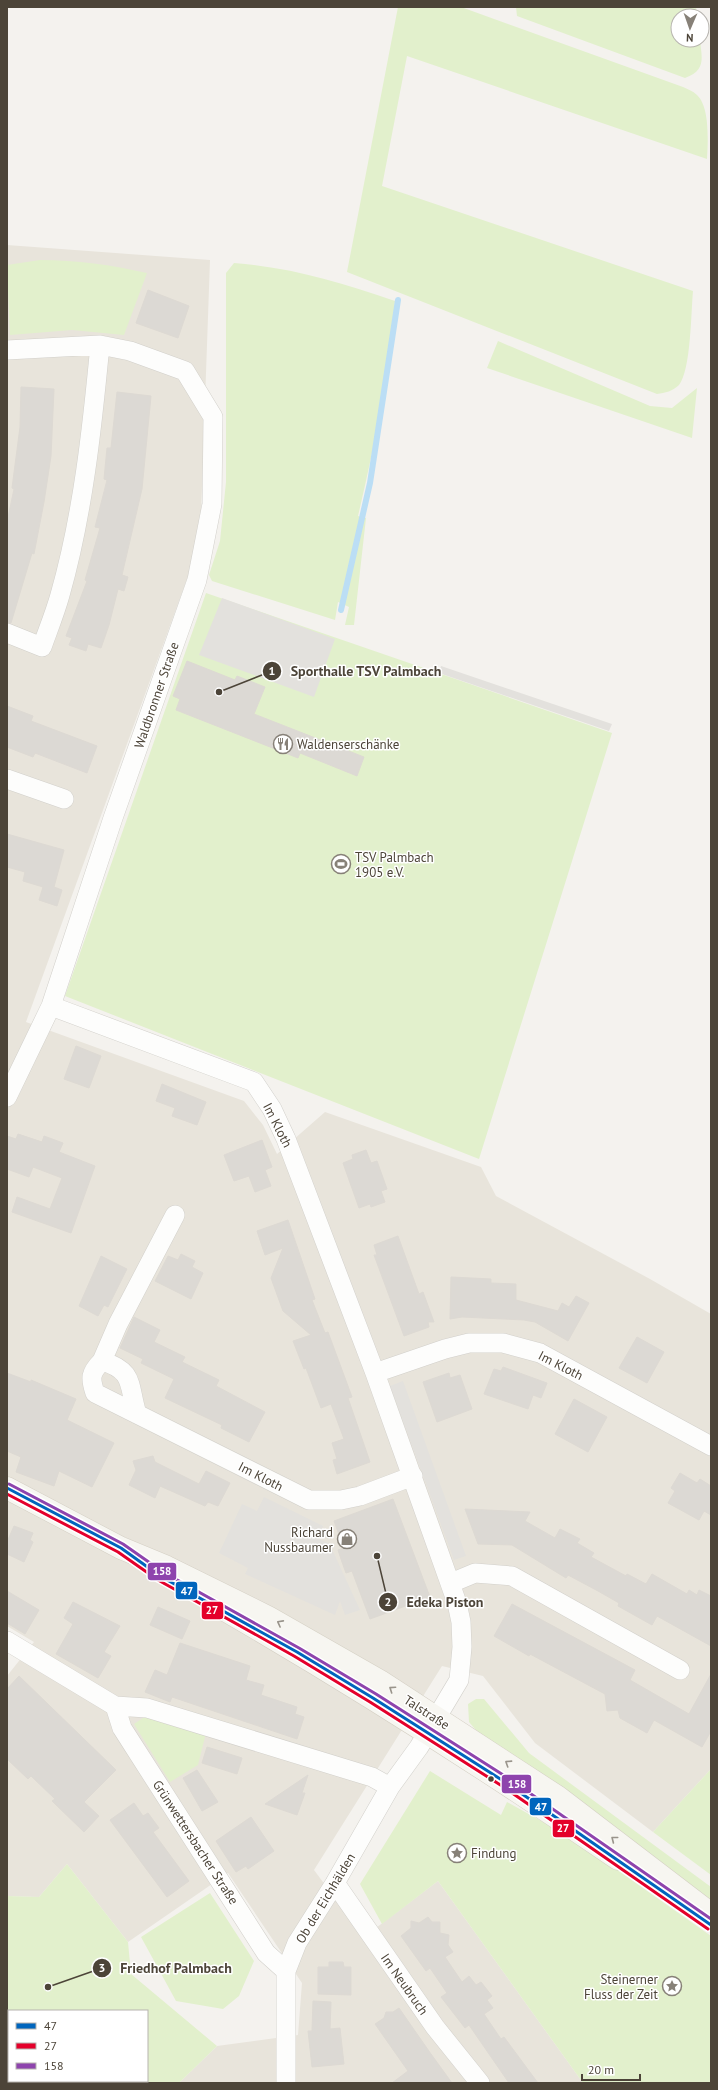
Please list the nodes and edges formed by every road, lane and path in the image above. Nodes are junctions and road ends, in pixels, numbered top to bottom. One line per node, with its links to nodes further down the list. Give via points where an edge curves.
1 (100, 346): 2 (street, Waldbronner Straße); 3 (street, via 93,424 84,483 60,596 42,647); 6 (street, Waldbronner Straße, via 130,351 185,371 213,417 212,504 197,580 113,818)
2 (7, 350)
3 (7, 633)
4 (7, 779): 5 (street)
5 (64, 799)
6 (51, 1006): 7 (street, Waldbronner Straße); 10 (street, Im Kloth, via 254,1082 286,1139)
7 (7, 1097)
8 (175, 1215): 9 (street, Im Kloth, via 118,1324)
9 (102, 1361): 11 (street, via 123,1370 130,1382); 11 (street, Im Kloth, via 93,1370 91,1382 95,1393)
10 (376, 1373): 12 (street, Im Kloth, via 445,1348 470,1343 503,1343 540,1353); 13 (street, Im Kloth)
11 (137, 1414): 13 (street, Im Kloth, via 309,1500 341,1500 360,1496)
12 (711, 1446)
13 (413, 1476): 15 (street, Im Kloth)
14 (7, 1488): 19 (main road, Talstraße, via 121,1548 268,1616 380,1681)
15 (451, 1583): 17 (street, via 475,1573 512,1576); 19 (street, Im Kloth, via 461,1622 459,1680)
16 (7, 1641): 18 (street)
17 (680, 1670)
18 (115, 1706): 20 (street, via 147,1708 372,1777); 24 (street, Grünwettersbacher Straße, via 122,1728 266,1953)
19 (432, 1725): 20 (street, Ob der Eichhälden); 22 (main road, Talstraße, one-way to 19, via 564,1801); 23 (main road, Talstraße)
20 (390, 1787): 21 (street, Ob der Eichhälden)
21 (335, 1883): 24 (street, Ob der Eichhälden, via 297,1942); 26 (street, Im Neubruch, via 435,2027)
22 (711, 1914)
23 (711, 1925)
24 (286, 1971): 25 (street, Ob der Eichhälden)
25 (286, 2083)
26 (480, 2083)

